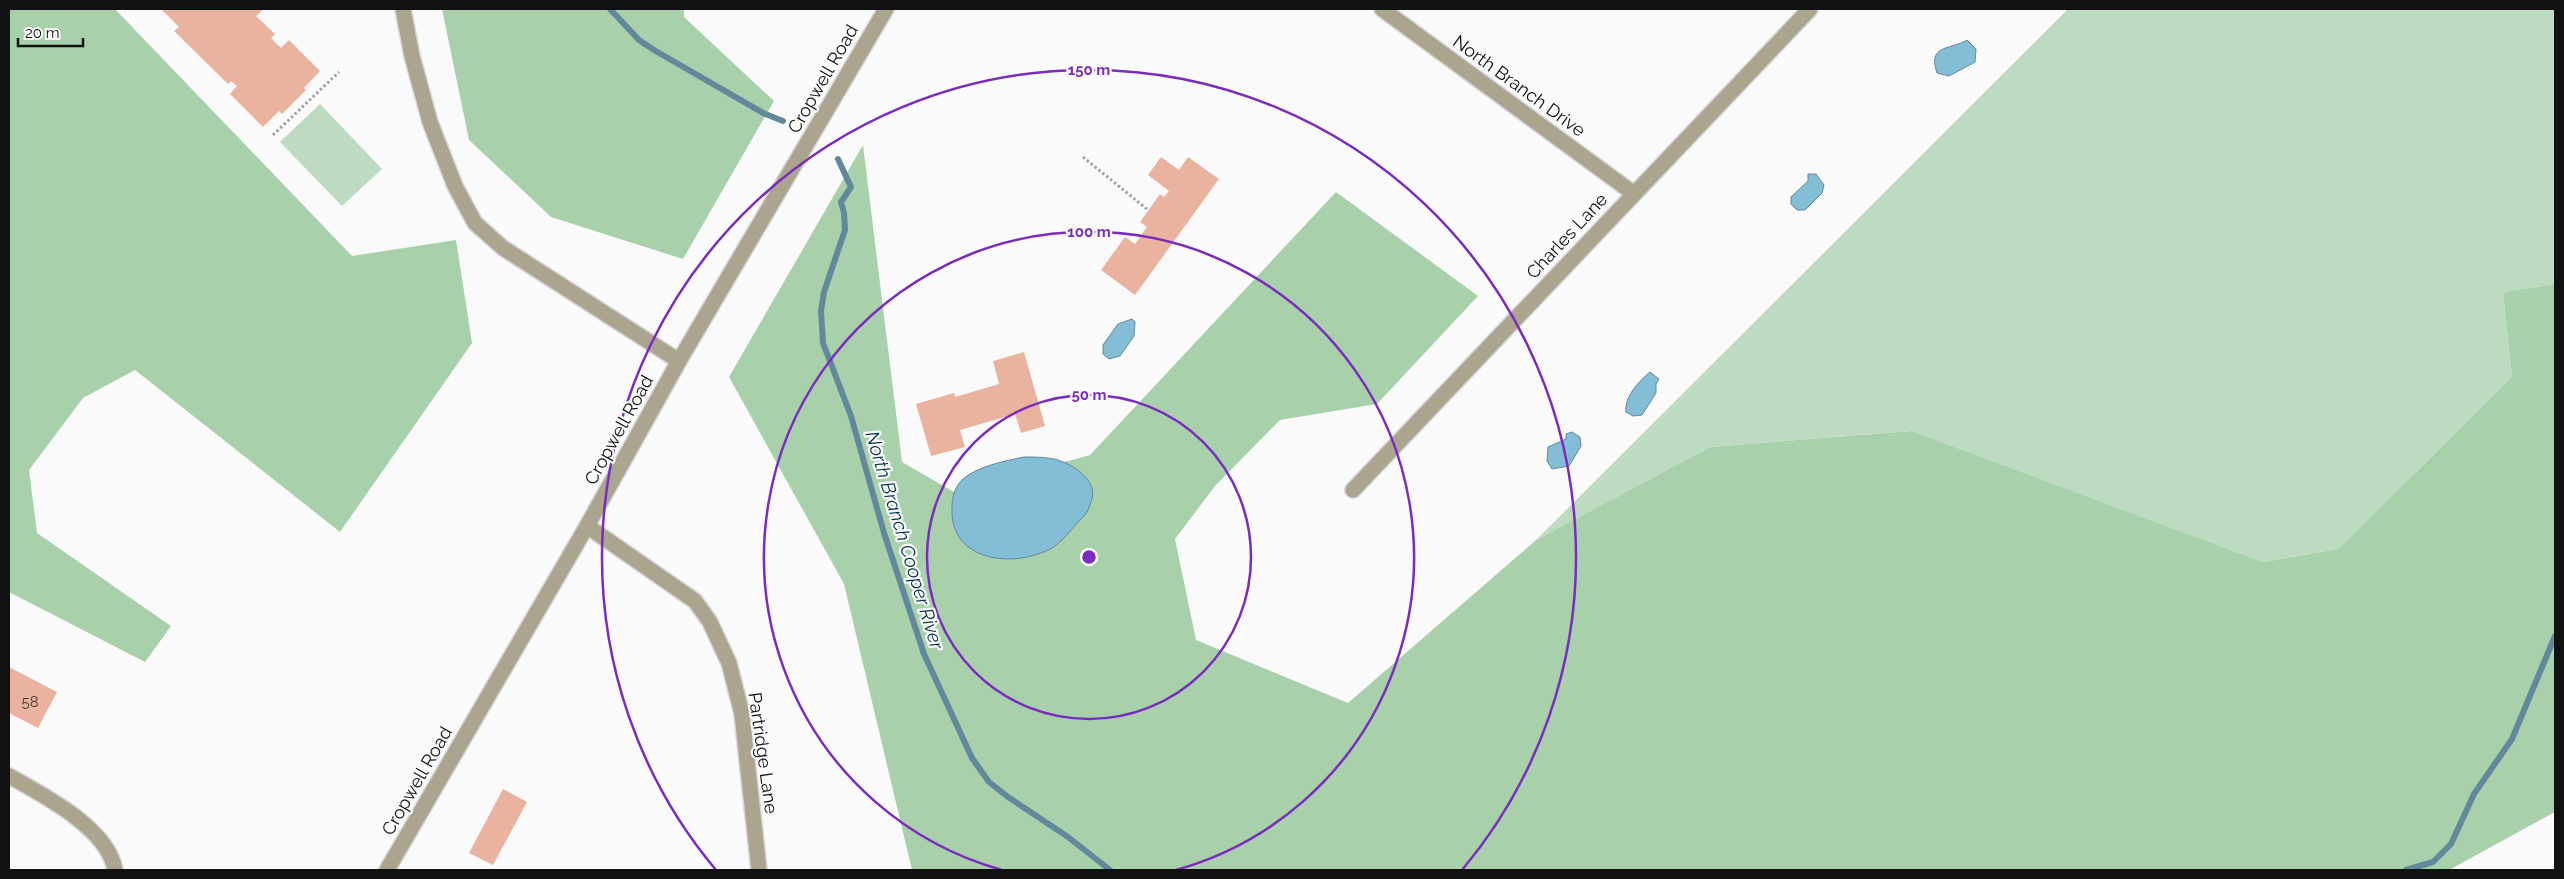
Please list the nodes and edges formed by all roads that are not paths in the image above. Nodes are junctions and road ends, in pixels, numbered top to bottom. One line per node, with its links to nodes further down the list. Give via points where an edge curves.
1 (403, 9): 6 (street, via 430,122 455,186 475,223 503,248)
2 (886, 9): 6 (street, Cropwell Road)
3 (1382, 9): 5 (street, North Branch Drive)
4 (1810, 9): 5 (street, Charles Lane)
5 (1634, 193): 7 (street, Charles Lane)
6 (679, 361): 8 (street, Cropwell Road)
7 (1353, 490)
8 (587, 526): 11 (street, Cropwell Road); 12 (street, Partridge Lane, via 695,601 710,622 729,663 742,714)
9 (9, 776): 10 (street, via 52,800 99,838 114,859)
10 (116, 870)
11 (387, 870)
12 (759, 870)

